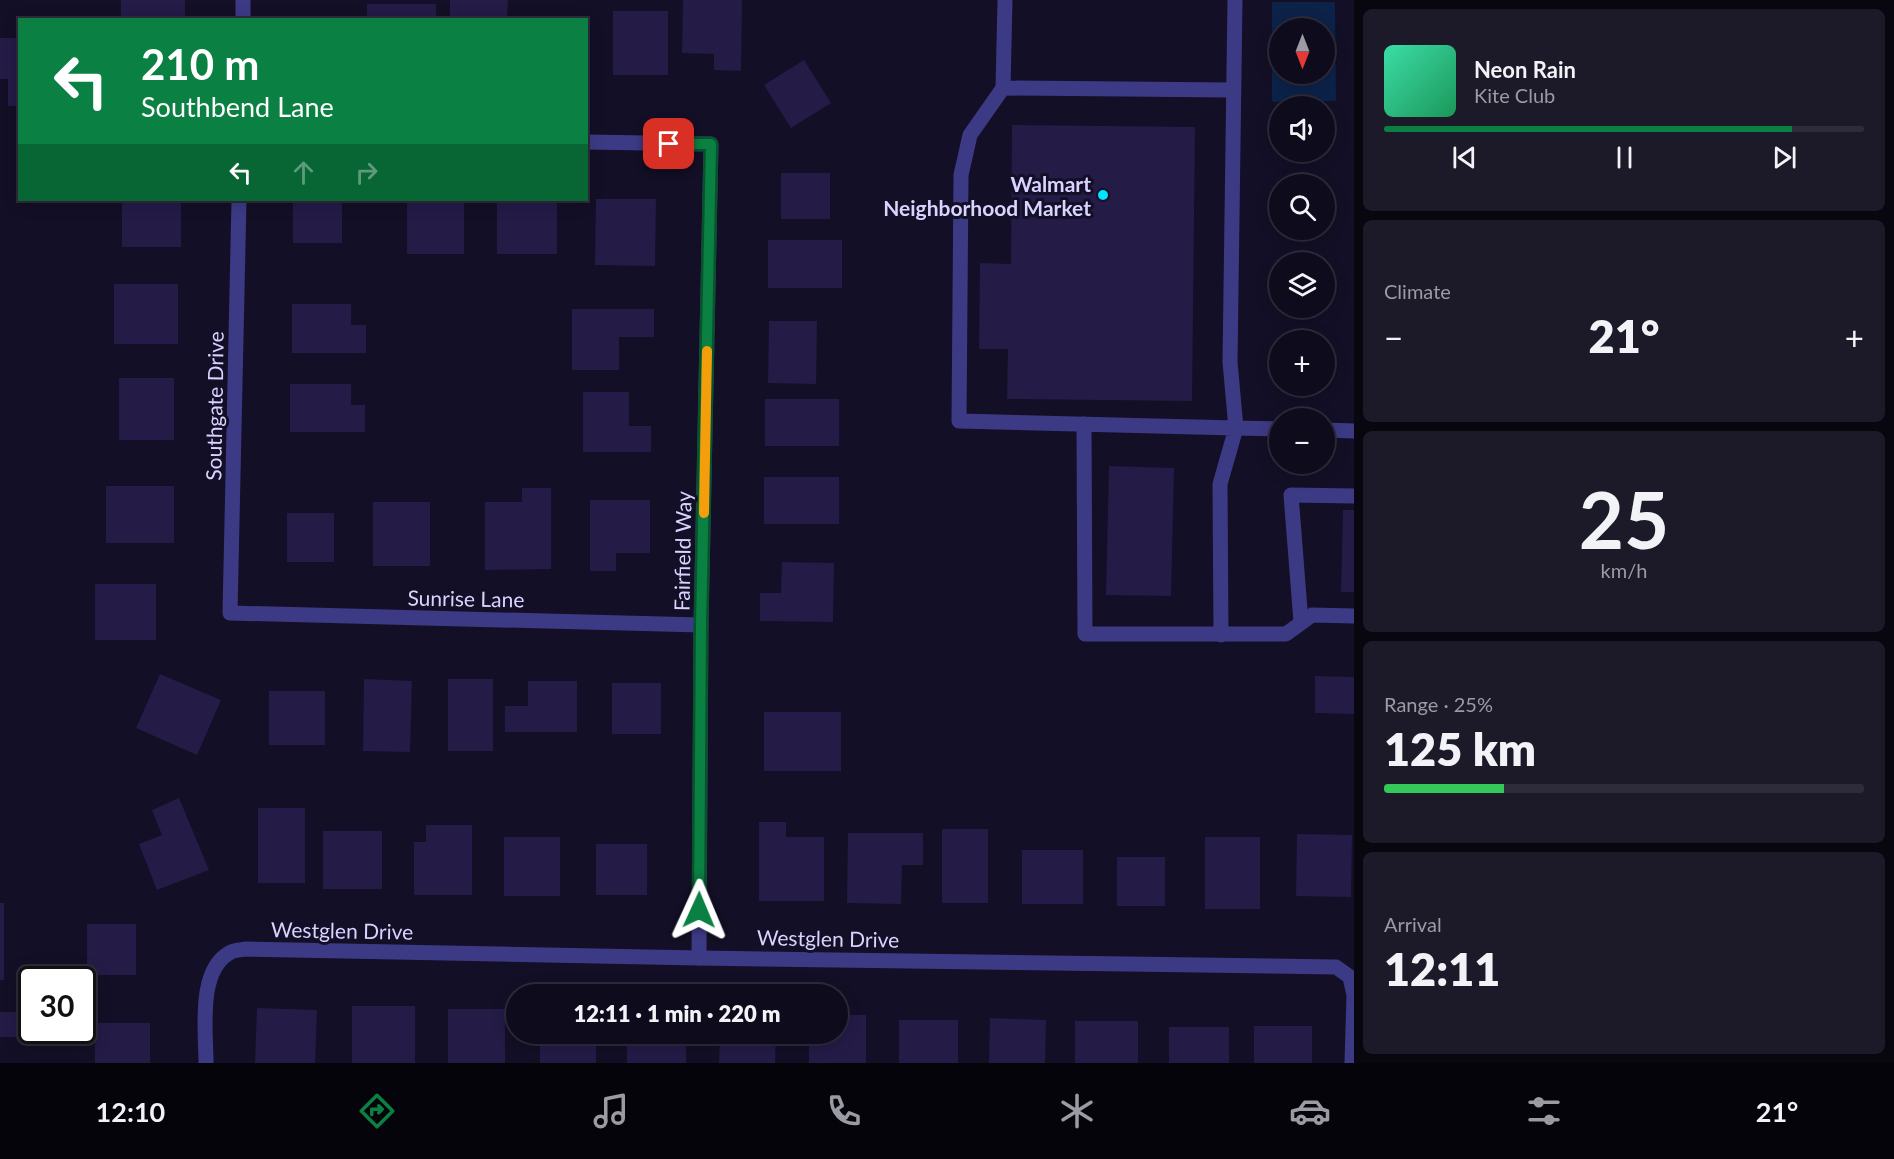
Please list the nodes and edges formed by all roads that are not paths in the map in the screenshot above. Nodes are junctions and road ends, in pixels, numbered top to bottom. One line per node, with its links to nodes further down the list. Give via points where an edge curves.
1 (243, 0): 4 (street)
2 (1005, 0): 5 (street)
3 (1235, 0): 6 (street)
4 (243, 18)
5 (1003, 88): 6 (street); 9 (street, via 970,135 961,175 959,421)
6 (1232, 90): 10 (street, via 1230,362)
7 (588, 142): 18 (street, Fairfield Way, via 711,144)
8 (239, 201): 15 (street, Southgate Drive)
9 (1084, 424): 10 (street); 19 (street, via 1085,634)
10 (1236, 428): 11 (street); 19 (street, via 1220,484)
11 (1269, 429)
12 (1335, 430): 13 (street)
13 (1354, 431)
14 (1354, 496): 17 (street, via 1291,495)
15 (230, 613): 18 (street, Sunrise Lane)
16 (1354, 616): 17 (street, via 1312,615)
17 (1301, 622): 19 (street, via 1286,634)
18 (701, 625): 20 (street, Fairfield Way)
19 (1221, 635)
20 (699, 958): 21 (street, Westglen Drive, via 256,949 231,952 215,966 206,991); 22 (street, Westglen Drive, via 1336,967 1350,977)
21 (206, 1063)
22 (1352, 1063)

